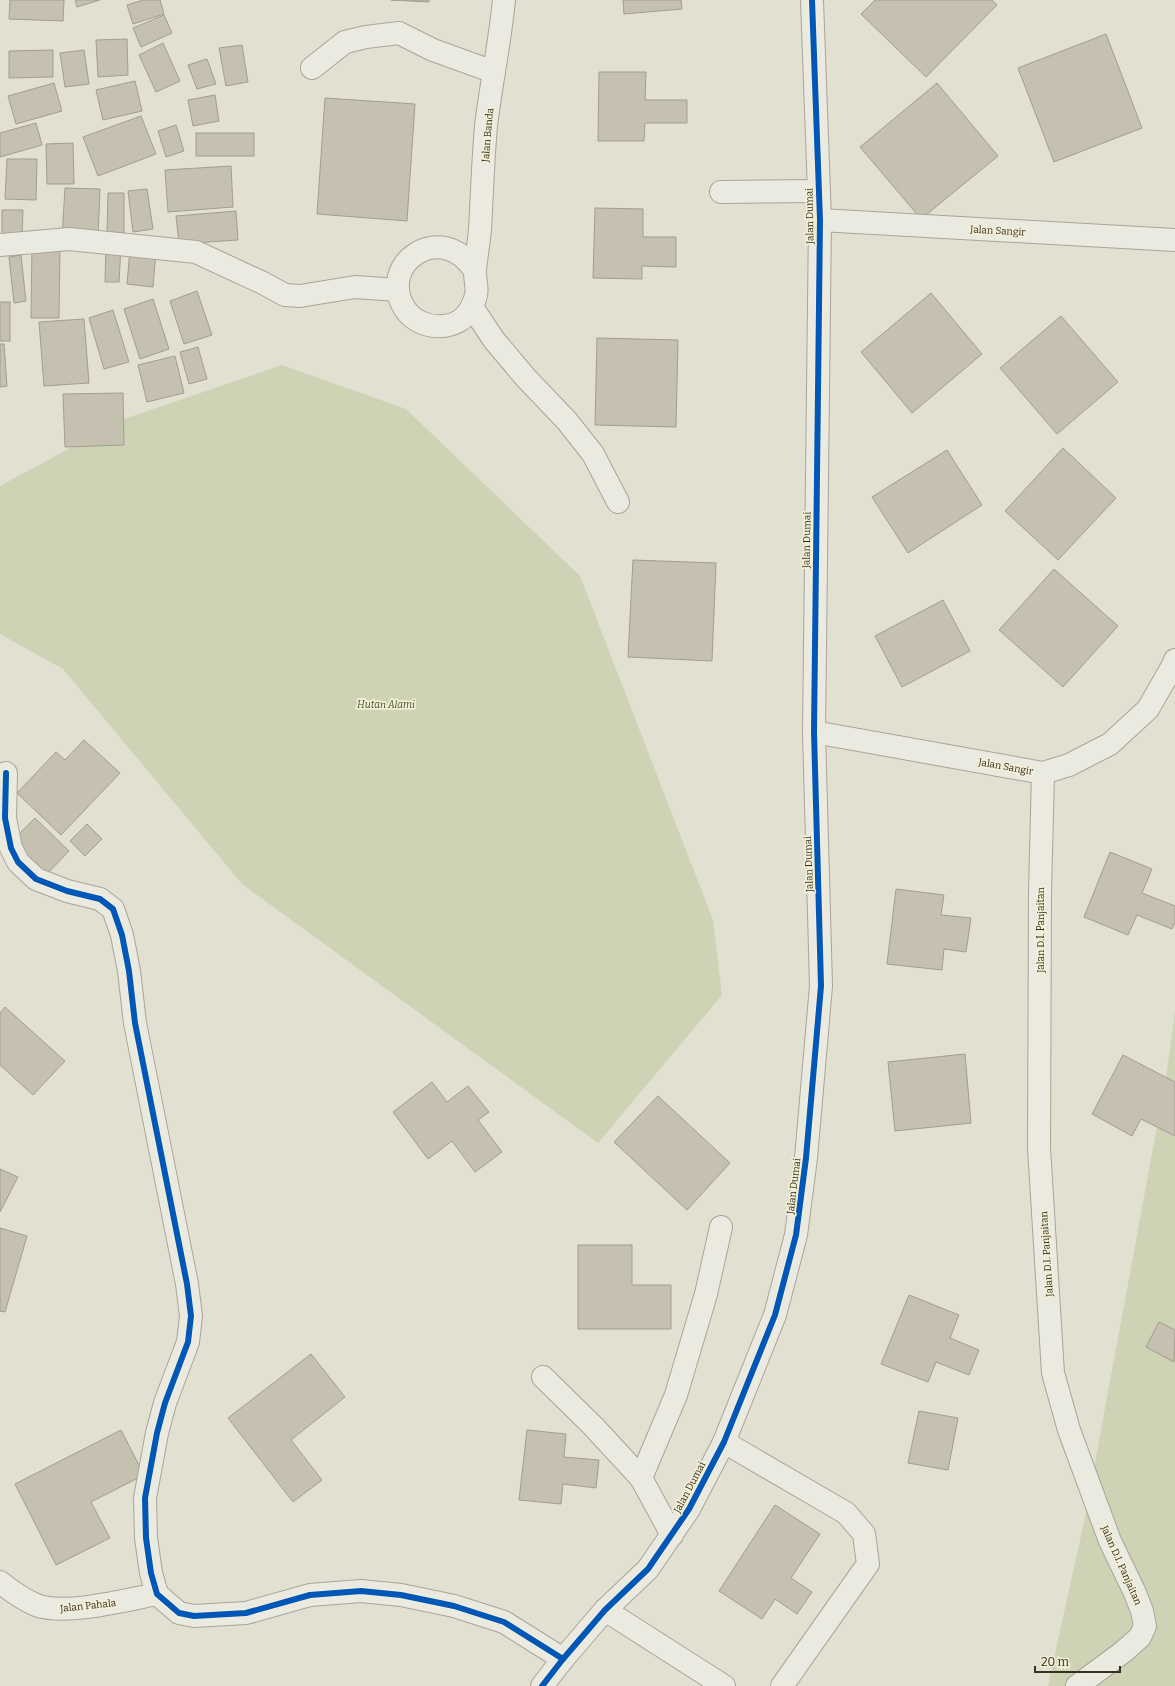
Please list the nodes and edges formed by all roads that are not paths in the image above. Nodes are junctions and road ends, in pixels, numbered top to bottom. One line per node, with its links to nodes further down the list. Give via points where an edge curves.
1 (504, 0): 4 (street, Jalan Banda)
2 (812, 0): 5 (street, Jalan Dumai)
3 (312, 68): 4 (street, via 345,42 400,33 433,50)
4 (494, 72): 10 (street, Jalan Banda, via 486,126)
5 (819, 191): 6 (street); 7 (street, Jalan Dumai)
6 (721, 192)
7 (820, 220): 8 (street, Jalan Sangir); 15 (street, Jalan Dumai)
8 (1175, 240)
9 (0, 245): 11 (street, via 68,239 196,252 263,282 285,295 292,296 355,287)
10 (475, 271): 11 (street, via 468,260 457,252 445,247 432,247 408,260 401,271); 12 (street, via 478,290)
11 (398, 290): 12 (street, via 404,308 412,317 432,326 455,323 465,317)
12 (472, 307): 13 (street, via 494,340 567,421 593,454)
13 (618, 502)
14 (1175, 660): 17 (street, Jalan Sangir, via 1148,709 1110,744 1069,765)
15 (814, 732): 17 (street, Jalan Sangir); 20 (street, Jalan Dumai, via 821,986 806,1158 796,1235 775,1315)
16 (6, 773): 24 (street, via 5,818 11,848 18,862 36,879 67,891 100,899 113,909 122,935 135,1022 187,1284 191,1316 188,1342 165,1403 144,1498 146,1538)
17 (1043, 773): 30 (street, Jalan D.I. Panjaitan, via 1039,1148 1053,1373 1069,1430 1110,1541 1137,1599 1145,1626 1140,1637)
18 (721, 1227): 21 (street, via 706,1294 676,1395)
19 (543, 1377): 21 (street)
20 (724, 1442): 22 (street, Jalan Dumai, via 689,1509); 29 (street, via 846,1513 864,1534 868,1564)
21 (641, 1478): 22 (street)
22 (672, 1535): 25 (street, Jalan Dumai, via 648,1568)
23 (0, 1582): 24 (street, Jalan Pahala, via 12,1592 37,1605 59,1609 112,1603)
24 (157, 1594): 26 (street, via 179,1612 194,1616 246,1613 310,1595 361,1591 401,1595 454,1606 504,1622)
25 (606, 1610): 26 (street, Jalan Dumai); 28 (street)
26 (563, 1659): 27 (street, Jalan Dumai)
27 (542, 1686)
28 (724, 1686)
29 (782, 1686)
30 (1077, 1686)

